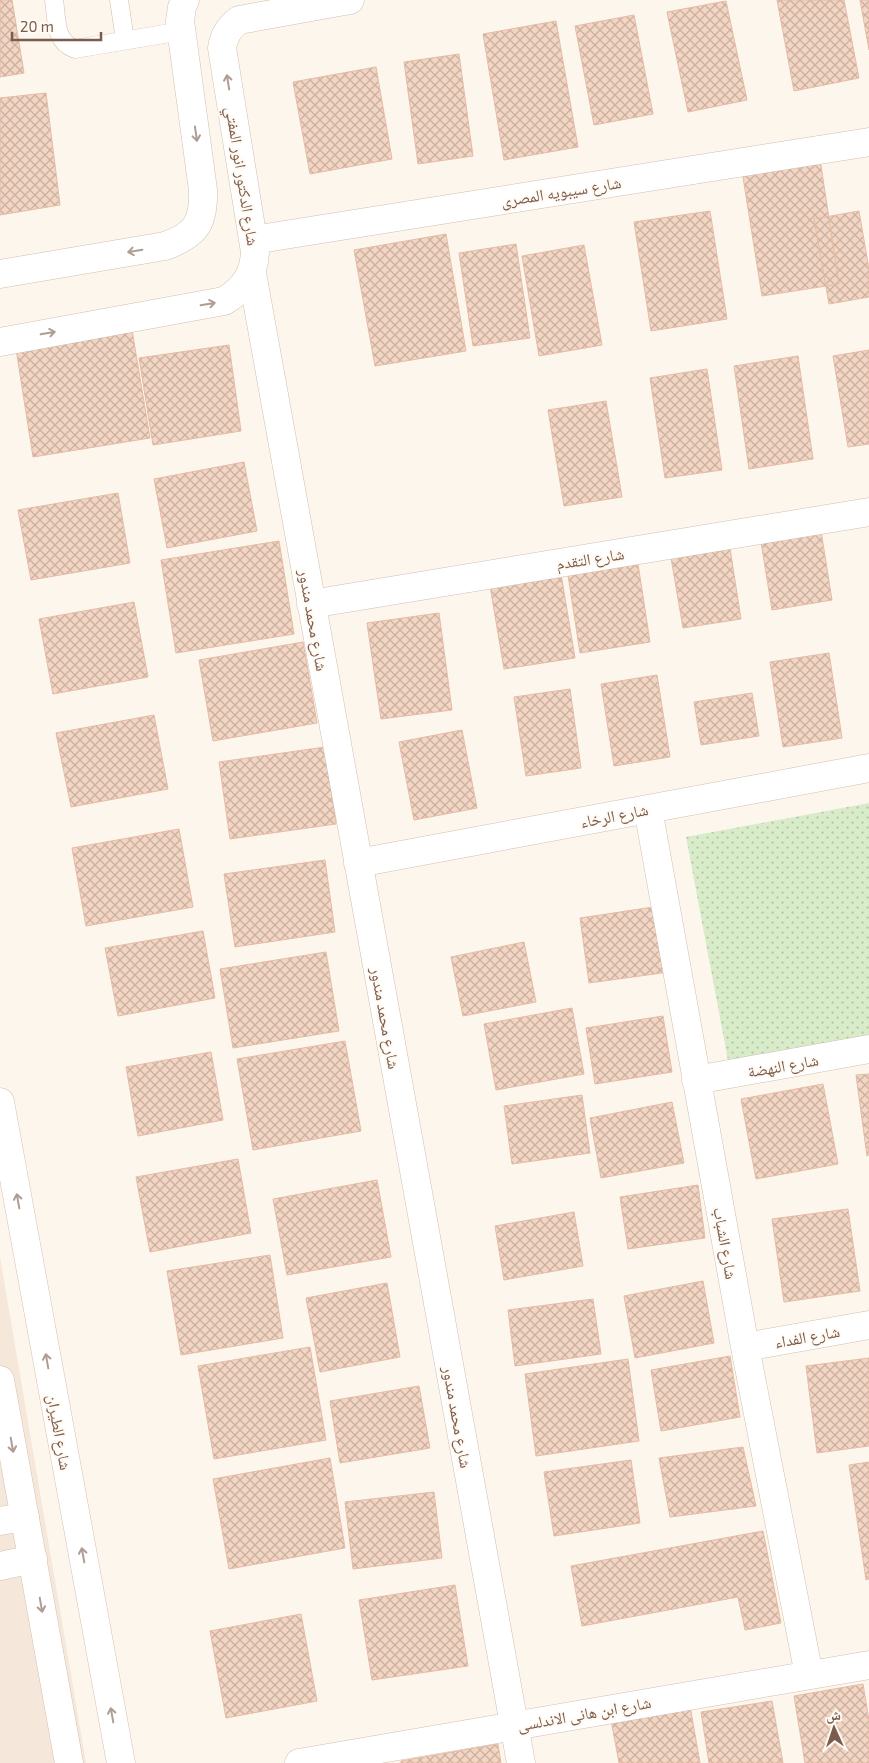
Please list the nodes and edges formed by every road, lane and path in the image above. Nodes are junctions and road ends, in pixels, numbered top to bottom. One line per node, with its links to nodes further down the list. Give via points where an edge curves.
1 (54, 0): 6 (lane, via 60,37 68,47 75,49)
2 (118, 0): 6 (lane)
3 (186, 0): 5 (street, via 180,21)
4 (350, 0): 8 (street, شارع الدكتور انور المفتي, one-way to 4, via 222,48 224,37 239,20)
5 (182, 31): 6 (lane); 10 (street, one-way to 10, via 204,204 193,231 165,246)
6 (125, 40)
7 (869, 142): 8 (street, شارع سيبويه المصرى)
8 (254, 240): 9 (street, شارع الدكتور انور المفتي)
9 (252, 273): 11 (street, one-way to 9, via 224,301 237,293); 13 (street, شارع محمد مندور)
10 (0, 274)
11 (0, 342)
12 (869, 512): 13 (street, شارع التقدم)
13 (311, 604): 16 (street, شارع محمد مندور)
14 (869, 768): 15 (street, شارع الرخاء)
15 (648, 809): 16 (street, شارع الرخاء); 18 (street, شارع الشباب)
16 (358, 863): 28 (street, شارع محمد مندور)
17 (869, 1049): 18 (street, شارع النهضة)
18 (696, 1080): 21 (street, شارع الشباب)
19 (0, 1102): 30 (street, شارع الطيران, one-way to 19)
20 (869, 1325): 21 (street, شارع الفداء)
21 (745, 1347): 27 (street, شارع الشباب)
22 (0, 1380): 23 (street, one-way to 23)
23 (13, 1519): 24 (street)
24 (33, 1560): 25 (street); 29 (street, one-way to 29)
25 (0, 1566)
26 (869, 1665): 27 (street, شارع ابن هانى الاندلسى)
27 (809, 1675): 28 (street, شارع ابن هانى الاندلسى)
28 (514, 1725): 31 (street, شارع ابن هانى الاندلسى); 32 (street, شارع محمد مندور)
29 (69, 1763)
30 (121, 1763)
31 (299, 1763)
32 (522, 1763)

